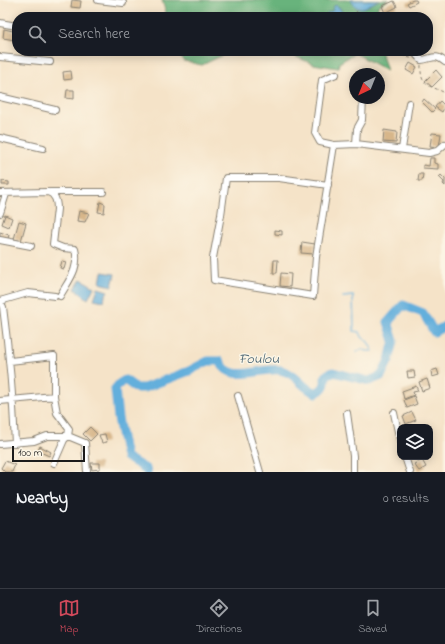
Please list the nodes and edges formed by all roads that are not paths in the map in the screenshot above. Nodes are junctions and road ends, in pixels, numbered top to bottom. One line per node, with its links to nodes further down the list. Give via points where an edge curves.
1 (98, 0): 2 (street)
2 (123, 3)
3 (0, 23): 4 (street)
4 (12, 25)
5 (418, 56): 6 (street, via 421,60)
6 (433, 56)
7 (433, 56): 10 (street)
8 (0, 57): 9 (street)
9 (50, 62)
10 (445, 62)
11 (336, 74): 19 (street, via 322,80 315,133 320,142)
12 (0, 97): 15 (street)
13 (409, 103): 21 (street)
14 (363, 104): 17 (street)
15 (55, 110)
16 (0, 138): 20 (street)
17 (356, 144): 19 (street); 21 (street)
18 (445, 144): 21 (street, via 434,153)
19 (334, 145): 22 (street)
20 (43, 148)
21 (402, 149)
22 (328, 185): 22 (street, via 316,257 313,296 214,280 213,258 226,178 279,178)
23 (50, 192): 24 (street); 25 (street); 29 (street, via 57,204 53,244 75,249 75,271 58,296 28,293)
24 (103, 192)
25 (3, 194): 26 (street)
26 (0, 213)
27 (0, 240): 28 (street)
28 (30, 246)
29 (0, 301): 30 (street)
30 (10, 362): 31 (street, via 54,356); 33 (street)
31 (54, 396): 33 (street); 38 (street, via 56,413 69,429)
32 (238, 396): 44 (street)
33 (13, 400): 34 (street); 39 (street)
34 (0, 401)
35 (347, 413): 45 (street)
36 (394, 413): 37 (street)
37 (397, 427)
38 (68, 436): 39 (street, via 48,436 34,441); 42 (street); 43 (street, via 85,443)
39 (14, 443): 40 (street)
40 (0, 444)
41 (406, 460): 46 (street)
42 (54, 463)
43 (87, 472)
44 (260, 472)
45 (353, 472)
46 (410, 472)

